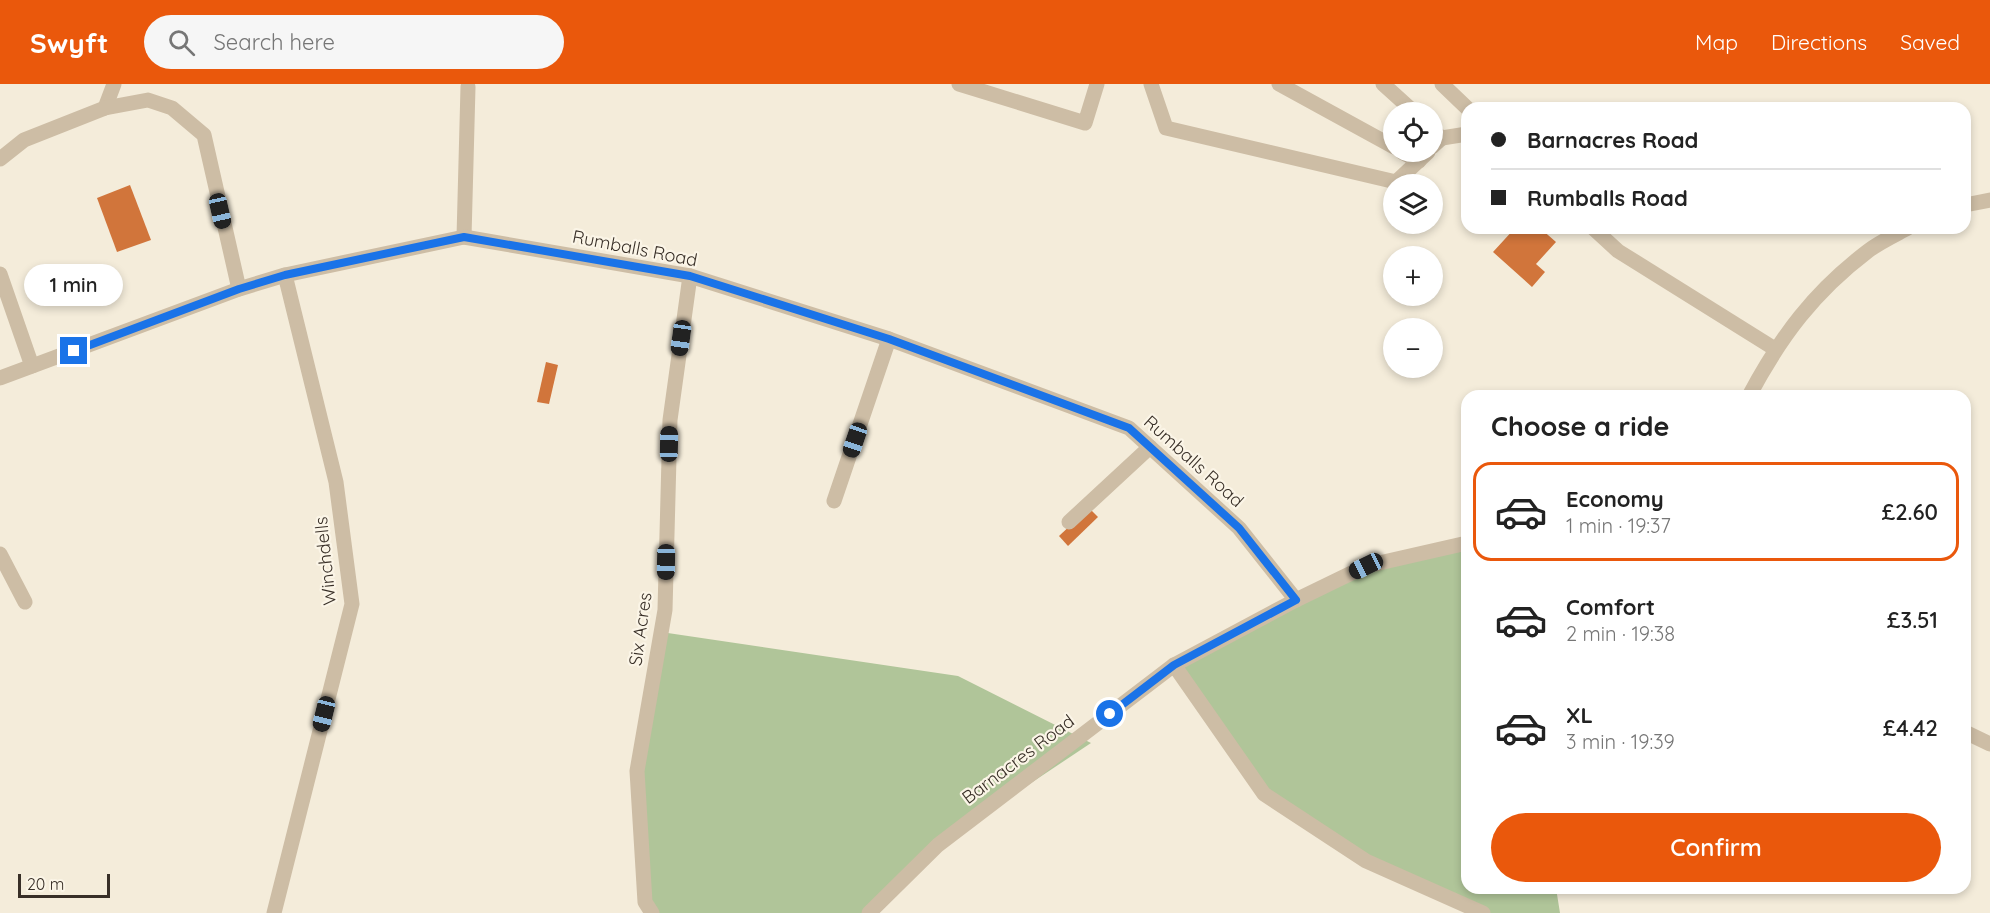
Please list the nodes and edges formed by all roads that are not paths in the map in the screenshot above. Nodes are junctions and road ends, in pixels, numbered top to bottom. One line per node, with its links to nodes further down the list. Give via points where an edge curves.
1 (114, 84): 11 (street)
2 (959, 84): 3 (street, via 1085,123)
3 (1097, 84)
4 (1150, 84): 16 (street, via 1167,128 1396,182)
5 (1279, 84): 14 (street)
6 (1383, 84): 9 (street)
7 (1442, 84): 10 (street)
8 (468, 87): 21 (street)
9 (1403, 102)
10 (1461, 102)
11 (105, 108): 15 (street, via 24,140); 25 (street, via 148,100 172,108 204,135)
12 (1461, 135): 13 (street)
13 (1443, 138)
14 (1383, 141)
15 (0, 159)
16 (1418, 162)
17 (1990, 200): 18 (street)
18 (1971, 204)
19 (1600, 234): 27 (street, via 1618,251)
20 (1897, 234): 27 (street, via 1869,250 1817,295)
21 (464, 237): 23 (street, Rumballs Road); 24 (street, Rumballs Road)
22 (0, 274): 28 (street)
23 (285, 275): 25 (street, Rumballs Road); 41 (street, Winchdells, via 336,482 352,604)
24 (690, 276): 26 (street, Rumballs Road); 42 (street, Six Acres, via 670,420 665,610 637,771 645,902)
25 (239, 289): 28 (street, Rumballs Road)
26 (889, 339): 31 (street, Rumballs Road, via 1129,428); 32 (street)
27 (1775, 349): 30 (street)
28 (32, 366): 29 (street, Rumballs Road)
29 (0, 378)
30 (1752, 390)
31 (1150, 447): 33 (street); 36 (street, Rumballs Road, via 1239,528)
32 (834, 501)
33 (1069, 522)
34 (1461, 544): 36 (street, Barnacres Road, via 1366,566)
35 (0, 554): 37 (street)
36 (1296, 600): 38 (street, Barnacres Road)
37 (25, 602)
38 (1174, 665): 43 (street, Barnacres Road, via 938,845); 44 (street, via 1264,794 1366,861)
39 (1971, 735): 40 (street)
40 (1990, 744)
41 (274, 913)
42 (652, 913)
43 (869, 913)
44 (1483, 913)

